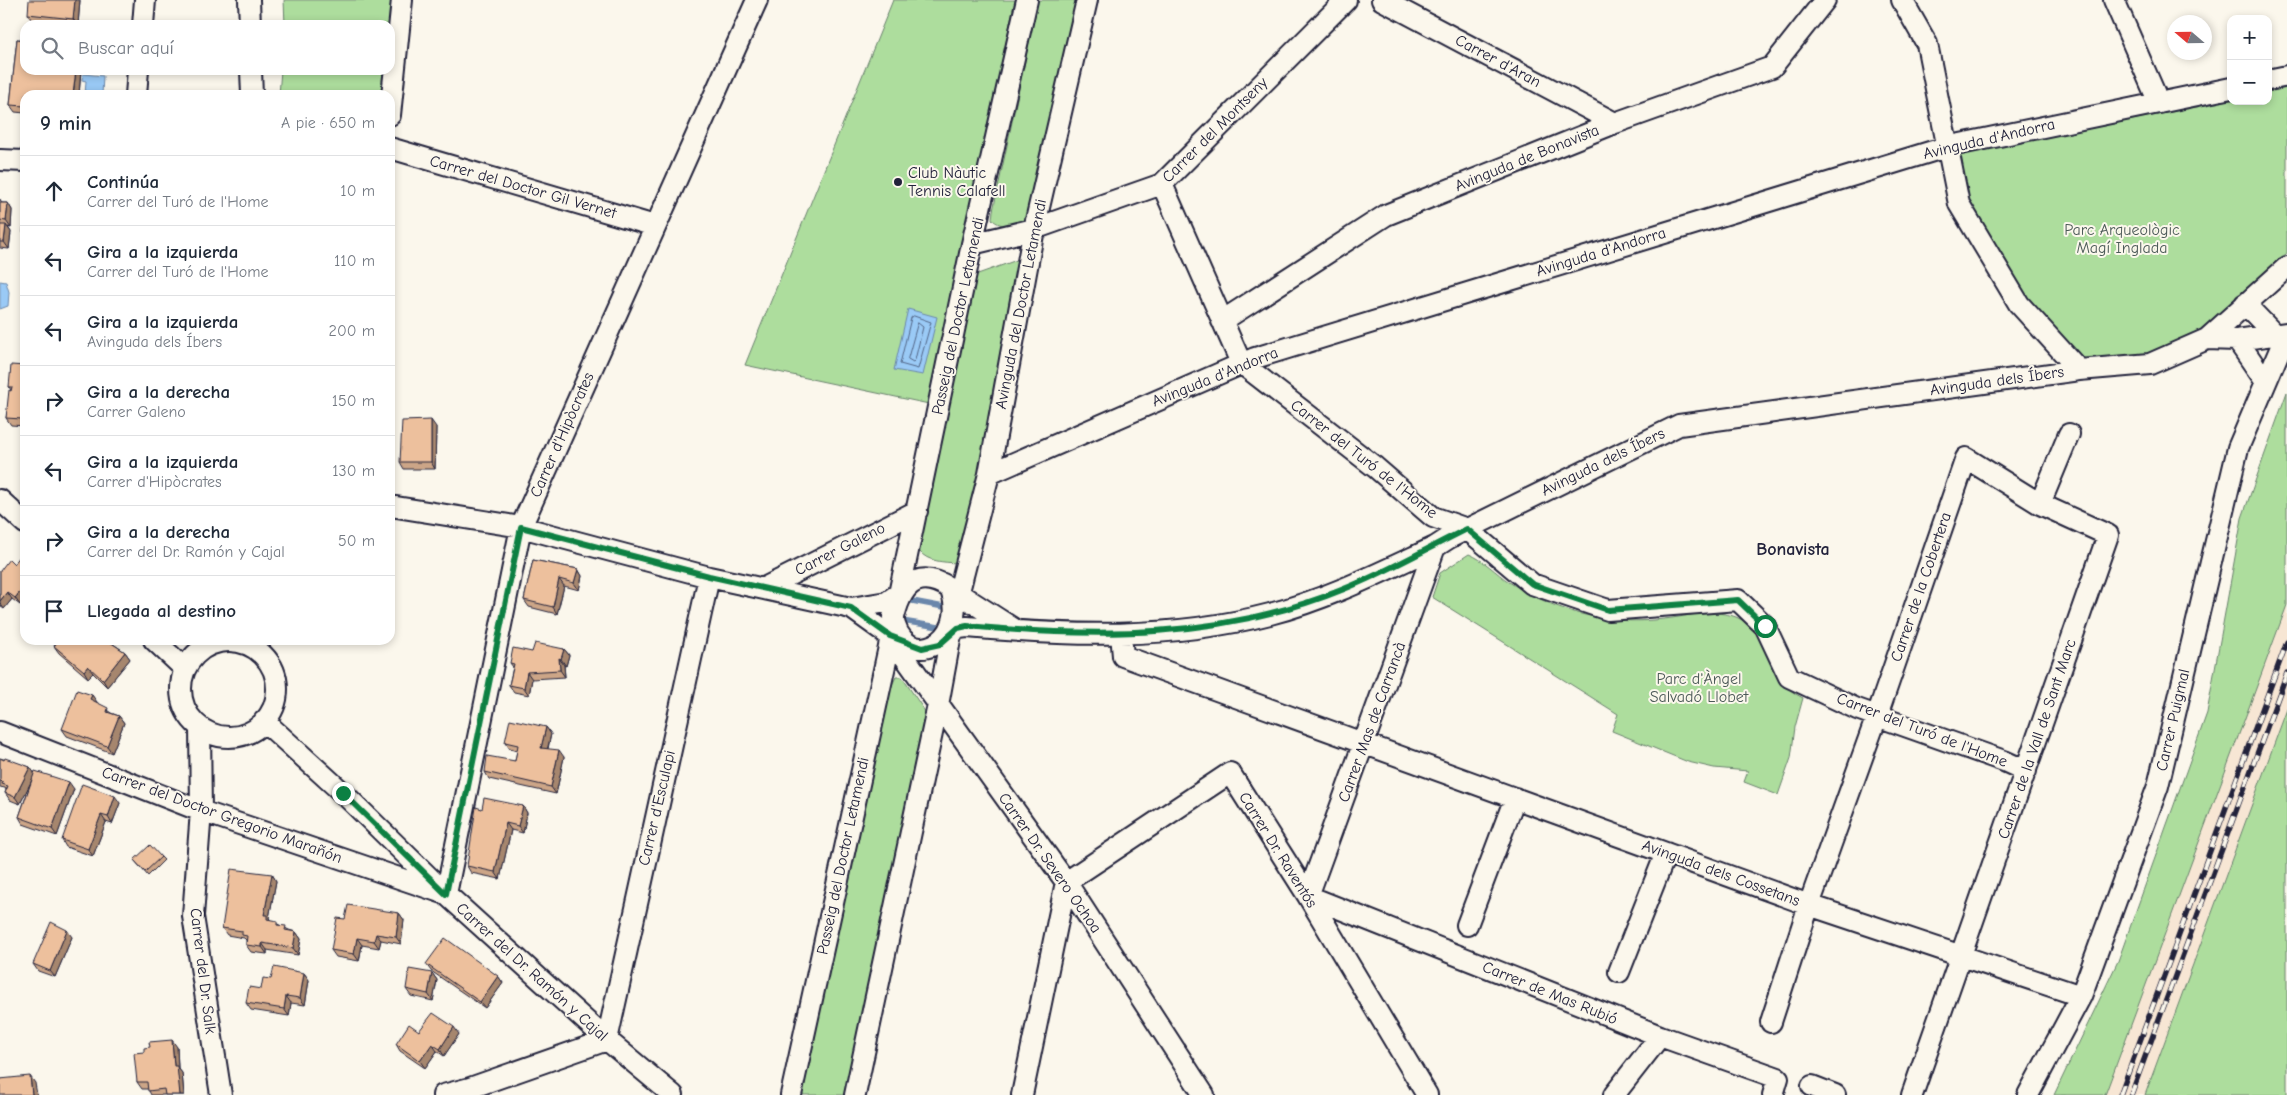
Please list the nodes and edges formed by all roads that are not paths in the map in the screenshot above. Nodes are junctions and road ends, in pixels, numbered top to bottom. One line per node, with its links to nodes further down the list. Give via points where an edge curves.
1 (145, 0): 12 (street)
2 (249, 0): 13 (street)
3 (402, 0): 14 (street)
4 (757, 0): 31 (street, Carrer d'Hipòcrates)
5 (1027, 0): 33 (street, Passeig del Doctor Letamendi)
6 (1087, 0): 32 (street, Avinguda del Doctor Letamendi)
7 (1346, 0): 30 (street, Carrer del Montseny)
8 (1382, 0): 25 (street, Carrer d'Aran)
9 (1825, 0): 25 (street, Avinguda de Bonavista, via 1772,67)
10 (1902, 0): 26 (street, via 1926,44)
11 (2114, 0): 24 (street)
12 (143, 20)
13 (250, 20)
14 (395, 68)
15 (138, 75): 21 (street)
16 (251, 75): 22 (street)
17 (394, 75): 23 (street)
18 (2287, 76): 19 (street)
19 (2272, 79)
20 (2227, 89): 24 (street, Avinguda d'Andorra)
21 (136, 90)
22 (252, 90)
23 (393, 90)
24 (2160, 103): 26 (street, Avinguda d'Andorra)
25 (1615, 123): 36 (street, Avinguda de Bonavista, via 1386,215)
26 (1946, 147): 40 (street, Avinguda d'Andorra); 41 (street, via 1959,204 2019,304)
27 (395, 149): 31 (street, Carrer del Doctor Gil Vernet)
28 (0, 160): 29 (street)
29 (20, 161)
30 (1162, 184): 32 (street, Carrer del Montseny); 36 (street, Carrer del Turó de l'Home)
31 (655, 226): 51 (street, Carrer d'Hipòcrates)
32 (1034, 229): 33 (street, Carrer del Montseny); 45 (street, Avinguda del Doctor Letamendi)
33 (972, 244): 49 (street, Passeig del Doctor Letamendi)
34 (2287, 267): 35 (street, Avinguda dels Íbers)
35 (2246, 304): 37 (street); 38 (street, Avinguda dels Íbers)
36 (1222, 321): 40 (street, Carrer del Turó de l'Home)
37 (2282, 333): 39 (street, Avinguda dels Íbers); 42 (street, Carrer Puigmal)
38 (2207, 339): 39 (street, Avinguda dels Íbers); 41 (street, Avinguda dels Íbers, via 2150,364)
39 (2237, 340): 42 (street)
40 (1241, 363): 45 (street, Avinguda d'Andorra); 52 (street, Carrer del Turó de l'Home, via 1375,467 1433,517)
41 (2079, 370): 52 (street, Avinguda dels Íbers, via 1679,425)
42 (2266, 382): 83 (street, Carrer Puigmal, via 2238,448 2158,786)
43 (2069, 434): 47 (street)
44 (1966, 458): 47 (street, Carrer de la Vall de Sant Marc); 67 (street, Carrer de la Cobertera)
45 (989, 474): 58 (street, Avinguda del Doctor Letamendi)
46 (0, 500): 50 (street)
47 (2040, 504): 72 (street, Carrer de la Vall de Sant Marc, via 2108,535)
48 (395, 507): 51 (street, Carrer Galeno)
49 (917, 510): 55 (street, Carrer Galeno); 57 (street, Passeig del Doctor Letamendi)
50 (20, 518)
51 (521, 527): 54 (street, Carrer Galeno); 77 (street, Carrer d'Hipòcrates)
52 (1467, 529): 53 (street, Avinguda dels Íbers); 67 (street, Carrer del Turó de l'Home, via 1532,584 1608,610 1738,600 1765,626 1789,678)
53 (1435, 547): 60 (street, Avinguda dels Íbers, via 1344,590 1270,614 1218,625); 71 (street, Carrer Mas de Carrancà)
54 (709, 576): 55 (street, Carrer Galeno); 86 (street, Carrer d'Esculapi)
55 (764, 588): 56 (street, Carrer Galeno)
56 (851, 608): 57 (street, Carrer Galeno); 57 (street, Carrer Galeno, via 887,602)
57 (897, 608): 58 (street, via 914,582 928,578); 64 (street, Carrer Galeno); 66 (street, Carrer Dr. Severo Ochoa); 91 (street, Passeig del Doctor Letamendi)
58 (951, 616): 59 (street); 59 (street, Avinguda dels Íbers, via 958,628); 64 (street, Avinguda dels Íbers, via 922,648); 66 (street)
59 (1018, 631): 60 (street, Avinguda dels Íbers)
60 (1121, 634): 71 (street, Avinguda dels Cossetans, via 1123,656)
61 (159, 645): 65 (street)
62 (208, 645): 65 (street)
63 (247, 645): 68 (street, via 258,650 269,662 276,680 277,696 272,712)
64 (911, 646)
65 (185, 669): 69 (street, via 181,685 183,702 190,717)
66 (938, 705): 76 (street, Carrer Dr. Severo Ochoa); 92 (street)
67 (1878, 716): 72 (street, Carrer del Turó de l'Home); 79 (street, Carrer de la Cobertera)
68 (264, 721): 69 (street, via 248,734 231,737 215,735); 77 (street, Carrer del Dr. Ramón y Cajal)
69 (200, 727): 74 (street, Carrer del Dr. Salk)
70 (0, 732): 74 (street, Carrer del Doctor Gregorio Marañón)
71 (1364, 744): 73 (street, Avinguda dels Cossetans); 78 (street, Carrer Mas de Carrancà)
72 (2026, 771): 81 (street, Carrer de la Vall de Sant Marc)
73 (1515, 798): 75 (street, Avinguda dels Cossetans); 80 (street)
74 (201, 811): 77 (street, Carrer del Doctor Gregorio Marañón); 88 (street, Carrer del Dr. Salk, via 193,916)
75 (1666, 853): 79 (street, Avinguda dels Cossetans); 82 (street)
76 (1066, 882): 78 (street, Carrer Dr. Raventós, via 1230,773); 93 (street); 94 (street, Carrer Dr. Severo Ochoa)
77 (446, 894): 86 (street, Carrer del Dr. Ramón y Cajal)
78 (1308, 896): 85 (street, Carrer de Mas Rubió); 95 (street, Carrer Dr. Raventós)
79 (1809, 905): 81 (street, Avinguda dels Cossetans); 84 (street, Carrer de la Cobertera)
80 (1467, 925)
81 (1960, 956): 83 (street, Avinguda dels Cossetans); 99 (street, Carrer de la Vall de Sant Marc)
82 (1619, 972)
83 (2081, 996): 100 (street, Carrer Puigmal)
84 (1772, 1022)
85 (1660, 1036): 96 (street); 97 (street, Carrer de Mas Rubió, via 1778,1078)
86 (606, 1040): 89 (street); 90 (street, Carrer del Dr. Ramón y Cajal)
87 (1812, 1086): 98 (street)
88 (221, 1095)
89 (443, 1095)
90 (673, 1095)
91 (792, 1095)
92 (855, 1095)
93 (1022, 1095)
94 (1204, 1095)
95 (1427, 1095)
96 (1614, 1095)
97 (1773, 1095)
98 (1835, 1095)
99 (1912, 1095)
100 (2028, 1095)

